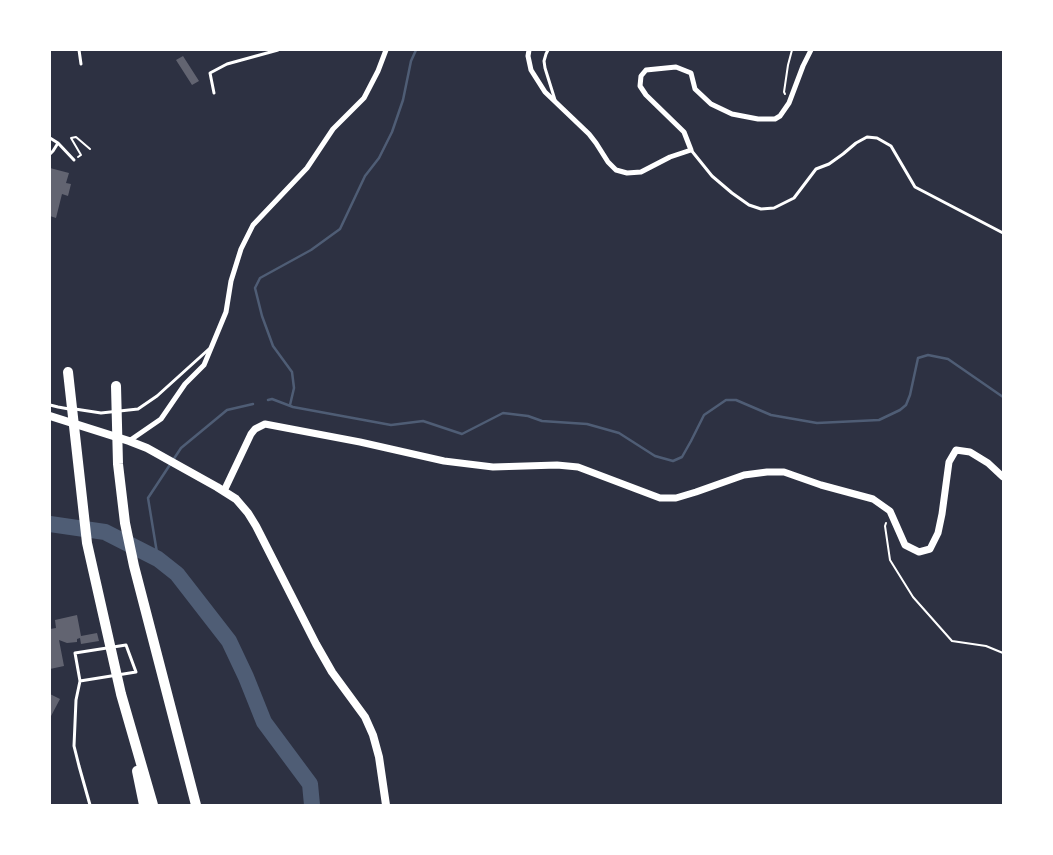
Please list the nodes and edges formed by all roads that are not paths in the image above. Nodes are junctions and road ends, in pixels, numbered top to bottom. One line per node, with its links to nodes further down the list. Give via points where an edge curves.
1 (79, 50): 7 (lane)
2 (278, 50): 8 (lane, via 227,64 210,73)
3 (386, 50): 16 (street, via 364,98 334,129 307,168 253,225 241,249 226,312)
4 (529, 50): 9 (street, via 531,70)
5 (548, 50): 9 (lane, via 544,68)
6 (811, 50): 12 (street, via 789,103 775,118 758,119 732,114 711,104 695,88 691,73 676,67 646,70 641,76 640,86 684,132)
7 (81, 64)
8 (214, 93)
9 (555, 101): 12 (street, via 589,134 616,170 641,172)
10 (50, 138): 11 (lane)
11 (58, 143): 13 (lane); 14 (lane)
12 (690, 150): 15 (lane, via 732,193 761,209 774,208 794,198 816,170 867,137 877,138 890,146 915,187)
13 (50, 154)
14 (74, 160)
15 (1003, 233)
16 (212, 346): 19 (lane, via 138,409 101,412); 21 (street, via 204,365 160,418)
17 (68, 372): 25 (highway, via 87,543)
18 (116, 386): 26 (highway, via 118,464 125,522)
19 (50, 405)
20 (50, 416): 21 (main road)
21 (129, 442): 23 (main road, via 147,448)
22 (1003, 477): 23 (street, via 970,452 956,450 949,462 938,533 930,549 919,552 906,545 890,511 873,499 784,472 744,475 676,498 660,498 578,467 493,467 444,461 265,424 251,434)
23 (221, 489): 32 (main road, via 248,513 316,644 364,717 379,757)
24 (80, 681): 24 (lane, via 74,653 126,645 136,672); 27 (lane, via 74,746)
25 (121, 694): 28 (highway); 29 (highway)
26 (187, 767): 30 (highway); 31 (highway)
27 (90, 805)
28 (144, 805)
29 (153, 805)
30 (196, 805)
31 (201, 805)
32 (386, 805)

